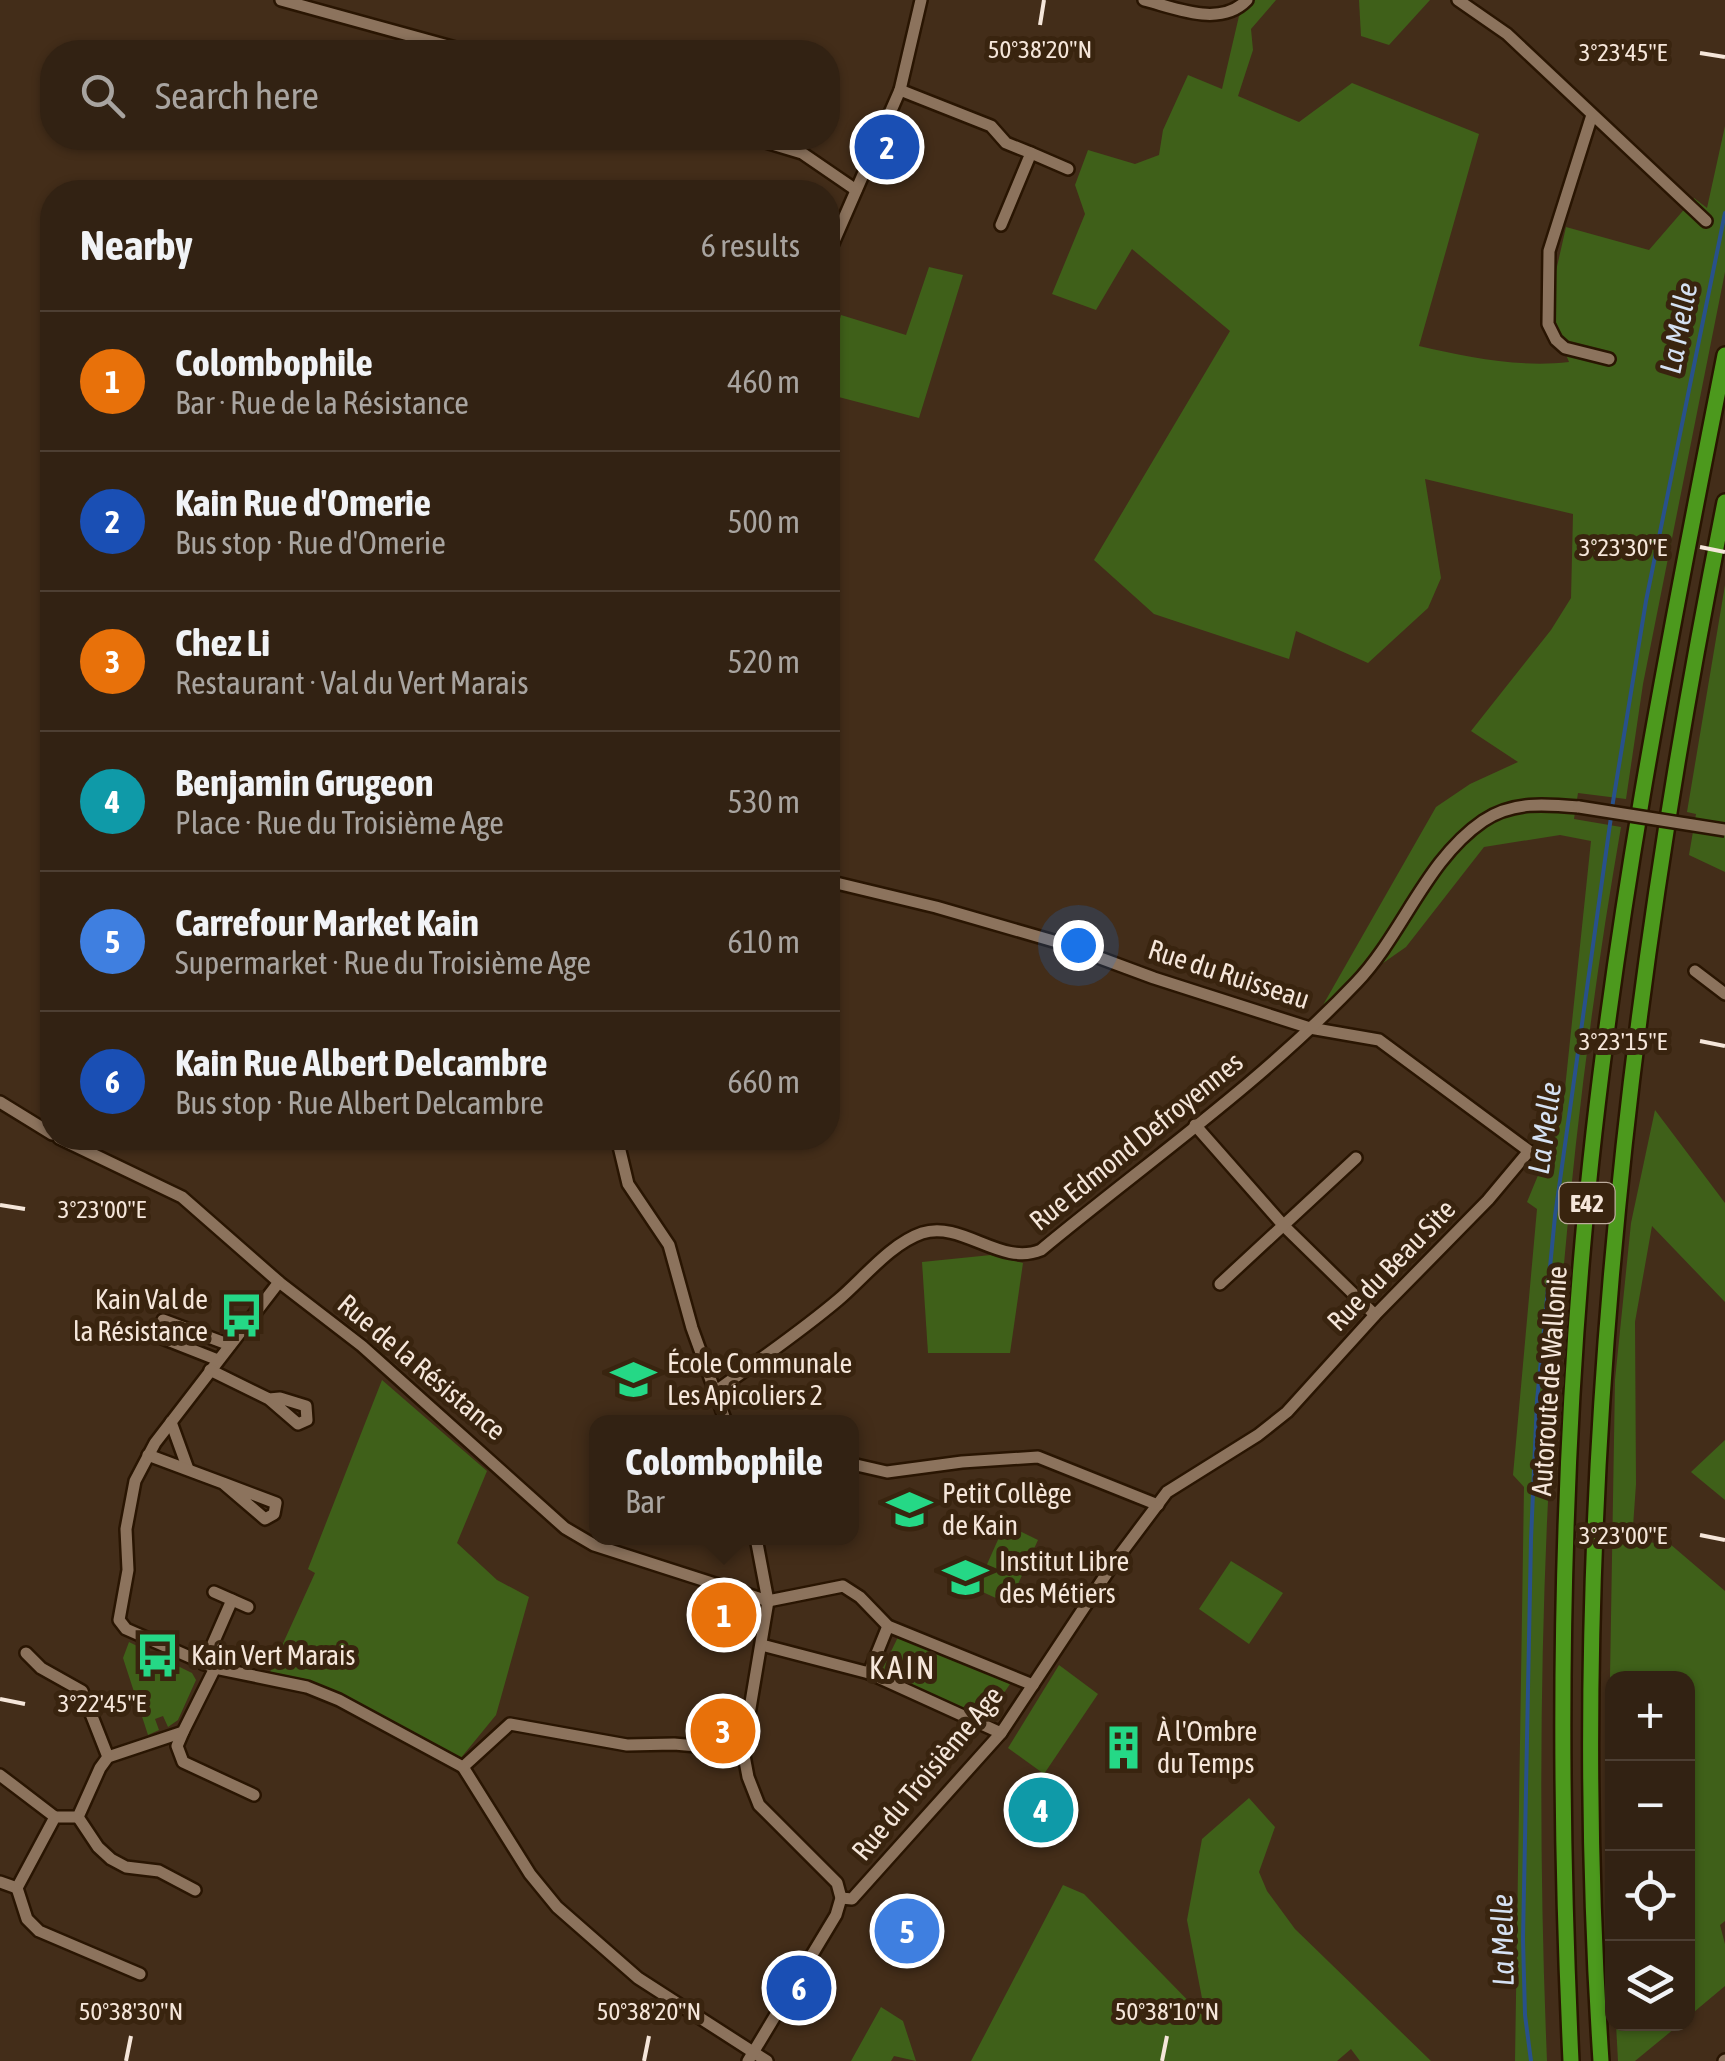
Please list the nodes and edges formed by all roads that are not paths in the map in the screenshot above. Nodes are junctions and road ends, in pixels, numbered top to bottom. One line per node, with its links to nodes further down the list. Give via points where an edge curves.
1 (281, 0): 6 (street)
2 (921, 0): 7 (street)
3 (1144, 0): 4 (street, via 1221,15)
4 (1246, 0)
5 (1458, 0): 8 (street, via 1507,34)
6 (426, 40)
7 (900, 90): 10 (street, via 991,126 1006,143); 12 (street)
8 (1592, 115): 13 (street); 17 (street, via 1550,251 1548,324 1565,348)
9 (792, 150): 12 (street)
10 (1031, 152): 11 (street); 14 (street)
11 (1068, 169)
12 (856, 190): 15 (street)
13 (1706, 222)
14 (1001, 225)
15 (840, 227)
16 (1725, 355): 76 (highway, Autoroute de Wallonie / E42, via 1646,772 1583,1238 1562,1620)
17 (1609, 359)
18 (1725, 502): 77 (highway, Autoroute de Wallonie / E42, via 1674,781 1616,1202 1590,1618)
19 (1725, 830): 23 (street, Rue Edmond Defroyennes, bridge, via 1531,803 1484,820 1446,856 1359,980)
20 (840, 884): 23 (street, Rue du Ruisseau, via 1057,942)
21 (1695, 971): 22 (street)
22 (1725, 994)
23 (1310, 1028): 25 (street, Rue Edmond Defroyennes); 29 (street, Rue du Ruisseau, via 1379,1040)
24 (0, 1102): 26 (street)
25 (1195, 1125): 31 (street); 37 (street, Rue Edmond Defroyennes, via 1036,1253 1009,1252 941,1229 920,1234)
26 (40, 1127)
27 (84, 1150): 32 (street, Rue de la Résistance, via 182,1197)
28 (620, 1150): 37 (street, via 628,1184 669,1245)
29 (1530, 1151): 34 (street, Rue du Beau Site)
30 (1356, 1158): 31 (street)
31 (1284, 1226): 33 (street); 34 (street)
32 (279, 1282): 35 (street); 47 (street, Rue de la Résistance, via 362,1346 565,1528)
33 (1220, 1284)
34 (1375, 1315): 39 (street, Rue du Beau Site)
35 (230, 1345): 36 (street); 36 (street, via 163,1320 157,1336)
36 (214, 1365): 38 (street); 41 (street)
37 (714, 1392): 40 (street)
38 (269, 1399)
39 (1287, 1412): 46 (street, Rue du Troisième Age, via 1185,1479)
40 (723, 1415)
41 (171, 1422): 42 (street); 44 (street)
42 (148, 1455): 44 (street); 57 (street, via 126,1528 128,1570 119,1620)
43 (859, 1466): 46 (street, via 888,1472 1038,1458)
44 (188, 1469): 45 (street)
45 (223, 1484)
46 (1158, 1505): 59 (street, Rue du Troisième Age)
47 (589, 1541)
48 (597, 1545): 52 (street, Rue de la Résistance)
49 (757, 1545): 52 (street)
50 (214, 1592): 51 (street)
51 (232, 1600): 53 (street); 57 (street)
52 (768, 1601): 54 (street, via 842,1586); 55 (street)
53 (248, 1608)
54 (886, 1623): 58 (street); 59 (street)
55 (762, 1645): 58 (street); 62 (street)
56 (26, 1653): 63 (street, via 82,1692)
57 (209, 1666): 60 (street); 64 (street, via 307,1686)
58 (868, 1673): 61 (street)
59 (1032, 1685): 61 (street, Rue du Troisième Age)
60 (183, 1732): 63 (street); 66 (street, via 176,1746 183,1762)
61 (1002, 1733): 72 (street, Rue du Troisième Age, via 852,1899)
62 (744, 1750): 64 (street, via 627,1746 510,1724); 72 (street, via 759,1806 832,1876)
63 (108, 1757): 68 (street)
64 (462, 1767): 74 (street, via 557,1907 638,1978)
65 (0, 1775): 67 (street)
66 (254, 1795)
67 (55, 1817): 68 (street); 70 (street)
68 (78, 1817): 71 (street, via 111,1859 160,1871)
69 (0, 1882): 70 (street)
70 (17, 1888): 73 (street, via 39,1931)
71 (195, 1890)
72 (841, 1898): 74 (street)
73 (140, 1974)
74 (750, 2056): 75 (street)
75 (766, 2061)
76 (1571, 2061)
77 (1601, 2061)

